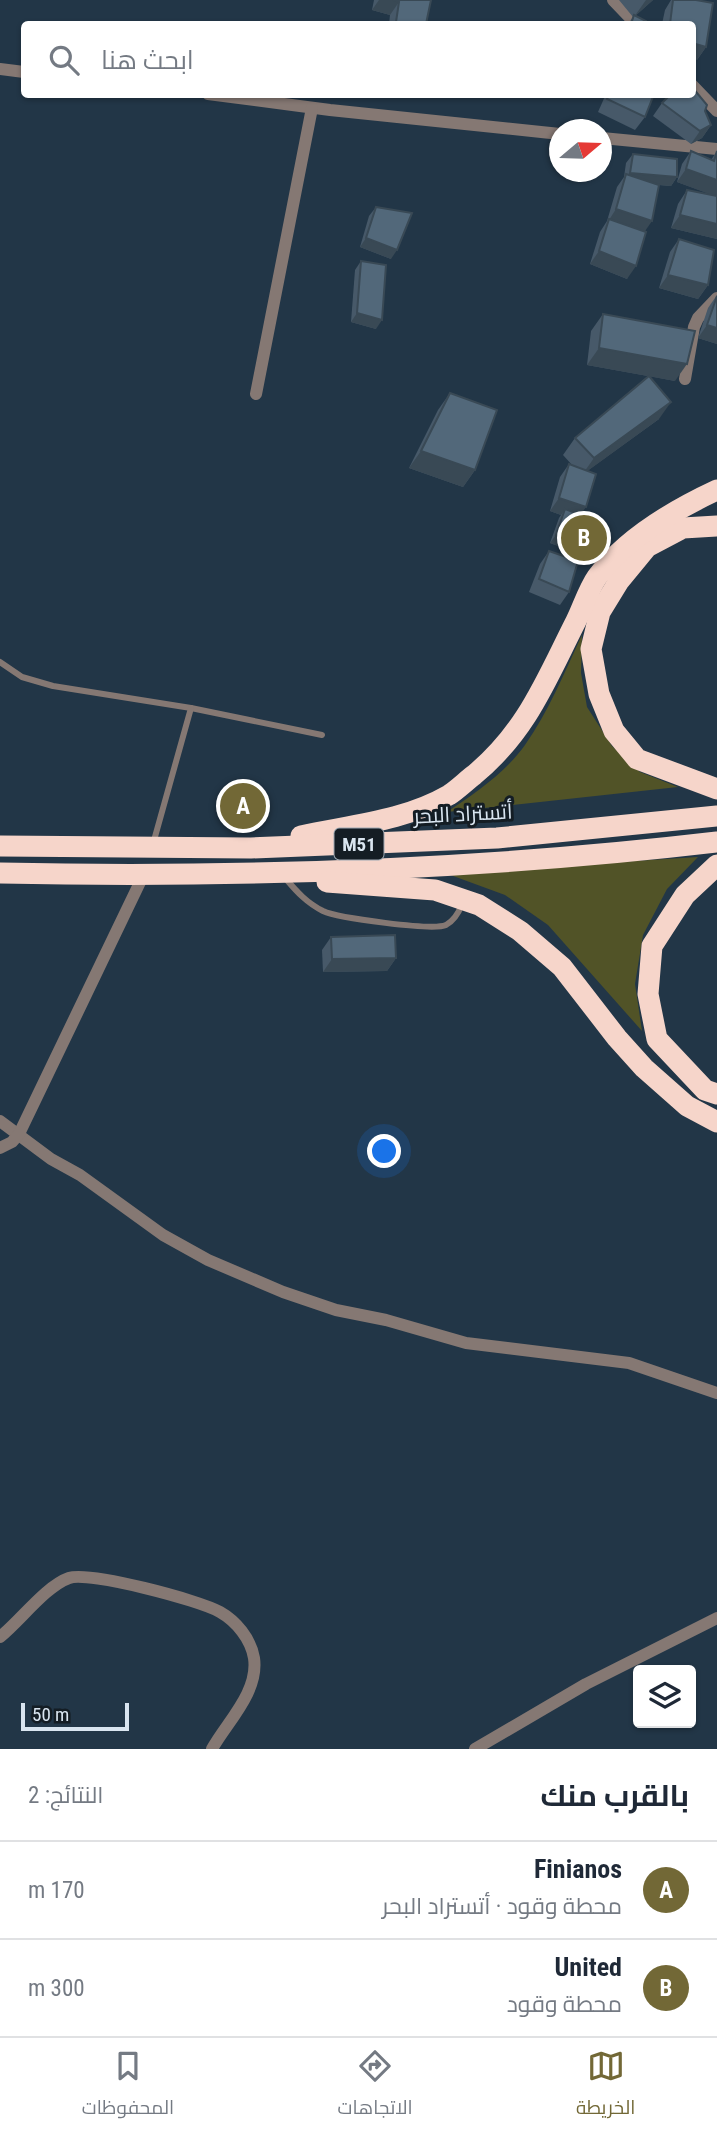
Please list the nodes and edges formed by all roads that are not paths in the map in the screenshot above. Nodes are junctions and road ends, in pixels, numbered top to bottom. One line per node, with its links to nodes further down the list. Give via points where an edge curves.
1 (613, 0): 2 (street)
2 (633, 21)
3 (0, 68): 4 (street)
4 (21, 72)
5 (696, 89): 8 (street)
6 (238, 98): 7 (street)
7 (312, 108): 9 (street); 14 (street)
8 (717, 111)
9 (549, 133)
10 (612, 139): 11 (street)
11 (717, 149)
12 (717, 298): 13 (street, via 694,327)
13 (685, 379)
14 (257, 394)
15 (717, 490): 24 (highway, via 674,512 629,544 596,578 523,724 495,758 453,793 403,815)
16 (717, 526): 20 (highway, via 683,528 647,547 600,612 591,649 599,694 614,731 638,759)
17 (0, 662): 18 (lane, via 22,677 53,686)
18 (191, 708): 19 (lane); 25 (lane)
19 (322, 735)
20 (717, 789)
21 (717, 816): 24 (highway, أتستراد البحر / M51, via 497,838)
22 (717, 842): 28 (highway, M51, via 476,864)
23 (0, 846): 25 (highway, أتستراد البحر / M51)
24 (251, 848): 25 (highway, أتستراد البحر / M51)
25 (152, 849)
26 (717, 865): 32 (highway, via 685,895 652,946 648,994 657,1039 705,1090)
27 (0, 873): 29 (highway, M51)
28 (234, 875): 29 (highway, M51); 30 (highway)
29 (143, 876): 35 (street)
30 (286, 879): 31 (highway, via 435,890); 31 (lane, via 303,898 324,911 430,928 446,925 458,915)
31 (463, 900): 34 (highway, via 520,931 562,967 644,1068 687,1106)
32 (717, 1094)
33 (0, 1121): 35 (street)
34 (717, 1122)
35 (19, 1134): 36 (street); 37 (street, via 189,1250 312,1303 466,1343 629,1363)
36 (0, 1148)
37 (717, 1393)
38 (717, 1618): 41 (street, via 586,1684)
39 (0, 1637): 40 (street, via 54,1586 75,1576 191,1600 219,1611 244,1634 254,1666 236,1714)
40 (212, 1749)
41 (475, 1749)

